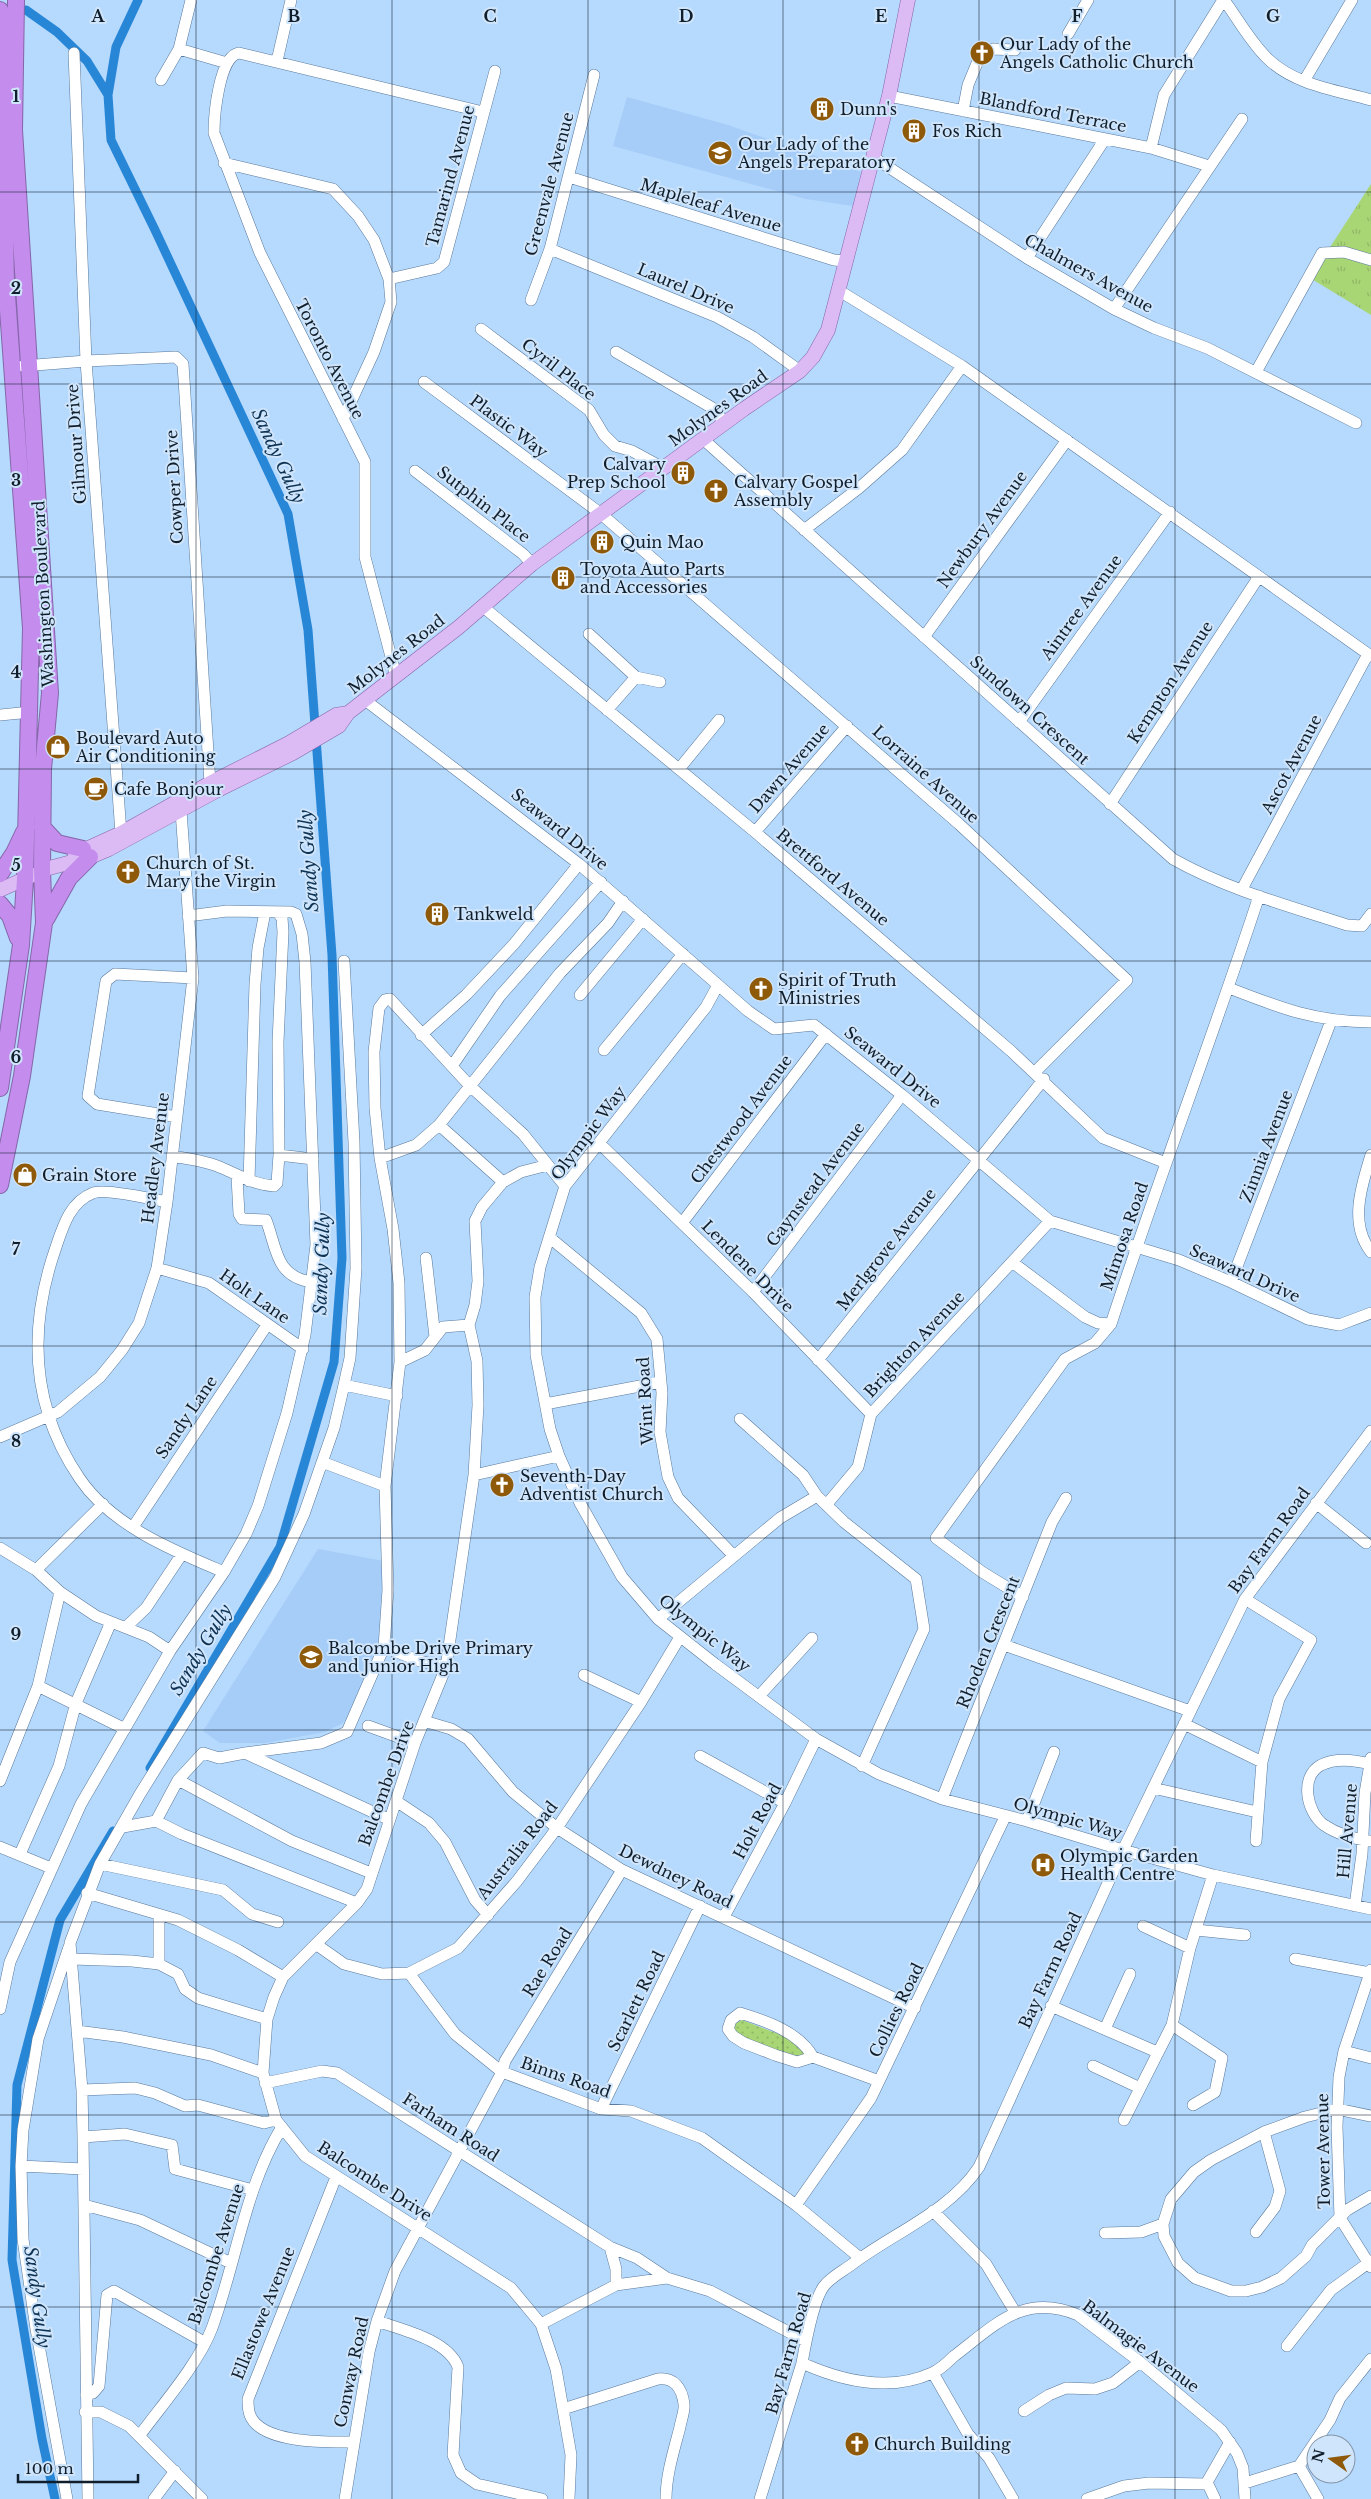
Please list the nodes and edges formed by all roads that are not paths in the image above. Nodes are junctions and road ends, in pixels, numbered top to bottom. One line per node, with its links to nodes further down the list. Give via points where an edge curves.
1 (16, 0): 42 (highway, Washington Boulevard, via 14,130)
2 (191, 0): 10 (street)
3 (291, 0): 13 (street)
4 (908, 0): 19 (main road, Molynes Road)
5 (1087, 0): 9 (street)
6 (1223, 0): 18 (street, via 1266,58 1288,75); 25 (street, via 1164,95)
7 (1352, 0): 18 (street)
8 (0, 10): 35 (highway, Washington Boulevard)
9 (1068, 34)
10 (179, 49): 14 (street); 17 (street)
11 (1015, 50): 21 (street, via 994,48 982,51 968,85)
12 (74, 53): 41 (street, Gilmour Drive)
13 (277, 61): 14 (street, via 239,53 232,55); 22 (street)
14 (227, 63): 27 (street, Toronto Avenue, via 214,112 214,133)
15 (495, 71): 22 (street, Tamarind Avenue)
16 (594, 75): 29 (street, Greenvale Avenue)
17 (161, 80)
18 (1304, 81): 20 (street)
19 (889, 96): 21 (street, Blandford Terrace); 26 (main road, Molynes Road)
20 (1371, 100)
21 (963, 111): 24 (street, Blandford Terrace)
22 (483, 112): 34 (street, Tamarind Avenue, via 444,262 437,268)
23 (1242, 119): 28 (street)
24 (1105, 139): 25 (street, Blandford Terrace); 31 (street)
25 (1151, 148): 28 (street, Blandford Terrace)
26 (873, 156): 31 (street, Chalmers Avenue); 33 (main road, Molynes Road)
27 (224, 163): 34 (street, via 333,189 354,210 374,240); 47 (street, Toronto Avenue, via 260,253)
28 (1209, 166): 38 (street)
29 (569, 177): 30 (street, Greenvale Avenue); 33 (street, Mapleleaf Avenue)
30 (550, 249): 37 (street, Greenvale Avenue); 44 (street, Laurel Drive, via 717,317 753,337)
31 (1027, 258): 38 (street, Chalmers Avenue)
32 (1371, 260): 45 (street, via 1344,252 1322,253)
33 (845, 261): 36 (main road, Molynes Road)
34 (389, 279): 47 (street, via 391,302 385,321)
35 (3, 282): 42 (highway, Washington Boulevard)
36 (838, 290): 43 (street); 44 (main road, Molynes Road, via 822,344)
37 (531, 300)
38 (1114, 309): 45 (street, Chalmers Avenue)
39 (481, 329): 53 (street, Cyril Place, via 589,410 615,446 656,464)
40 (616, 352): 49 (street, via 716,410)
41 (86, 361): 42 (street, Cowper Drive); 75 (street, Cowper Drive, via 176,357 183,364); 80 (street, Gilmour Drive)
42 (20, 366): 68 (highway, Washington Boulevard, via 31,628); 78 (highway, Washington Boulevard, via 50,693)
43 (962, 366): 51 (street); 56 (street, via 902,450)
44 (800, 371): 49 (main road, Molynes Road)
45 (1256, 372): 48 (street, Chalmers Avenue)
46 (424, 382): 55 (street, Plastic Way)
47 (343, 419): 63 (street, Toronto Avenue, via 365,462 365,557)
48 (1356, 423)
49 (724, 424): 50 (main road, Molynes Road)
50 (704, 440): 53 (main road, Molynes Road); 56 (street, Sundown Crescent)
51 (1067, 440): 54 (street); 61 (street, Newbury Avenue)
52 (415, 471): 57 (street, Sutphin Place)
53 (659, 471): 55 (main road, Molynes Road)
54 (1170, 512): 58 (street); 71 (street, Aintree Avenue)
55 (600, 513): 57 (main road, Molynes Road); 72 (street, Lorraine Avenue)
56 (804, 530): 61 (street, Sundown Crescent)
57 (532, 564): 59 (main road, Molynes Road)
58 (1258, 578): 62 (street); 76 (street, Kempton Avenue)
59 (482, 606): 63 (main road, Molynes Road); 67 (street, Brettford Avenue)
60 (589, 634): 64 (street)
61 (924, 637): 71 (street, Sundown Crescent)
62 (1369, 655): 87 (street, Ascot Avenue)
63 (396, 676): 66 (main road, Molynes Road)
64 (636, 676): 65 (street); 67 (street)
65 (660, 682)
66 (365, 700): 73 (main road, Molynes Road); 82 (street, Seaward Drive)
67 (607, 710): 74 (street, Brettford Avenue)
68 (30, 712): 69 (street); 78 (highway, Washington Boulevard)
69 (0, 714)
70 (719, 720): 74 (street)
71 (1019, 722): 76 (street, Sundown Crescent)
72 (847, 726): 79 (street, Dawn Avenue); 111 (street, Lorraine Avenue, via 959,824 1127,980)
73 (291, 748): 75 (main road, Molynes Road); 77 (main road, Molynes Road)
74 (679, 769): 79 (street, Brettford Avenue)
75 (210, 783): 80 (main road, Molynes Road)
76 (1110, 804): 87 (street, Sundown Crescent, via 1173,859 1190,869)
77 (181, 810): 81 (main road, Molynes Road); 95 (street, Headley Avenue)
78 (35, 824): 81 (highway, via 57,843); 83 (highway, Washington Boulevard); 84 (highway); 85 (highway, Washington Boulevard)
79 (755, 832): 111 (street, Brettford Avenue)
80 (121, 833): 81 (main road, Molynes Road)
81 (87, 853): 83 (main road, Molynes Road); 97 (highway, via 61,889)
82 (579, 864): 86 (street, Seaward Drive); 108 (street, via 508,950 466,995)
83 (42, 870): 85 (main road, Molynes Road); 97 (highway, Washington Boulevard)
84 (0, 874)
85 (25, 879): 88 (main road, Molynes Road); 98 (highway, Washington Boulevard)
86 (601, 882): 90 (street, Seaward Drive); 110 (street, via 500,996)
87 (1242, 888): 89 (street, Sundown Crescent)
88 (0, 890)
89 (1259, 896): 94 (street, Sundown Crescent, via 1347,925 1362,926); 103 (street, Mimosa Road)
90 (623, 901): 96 (street, Seaward Drive); 113 (street, via 608,923 560,973)
91 (0, 904): 98 (highway, via 10,916)
92 (265, 912): 93 (street); 95 (street, via 227,911); 128 (street, via 255,984)
93 (278, 913): 119 (street, via 282,918 283,932 278,1042); 124 (street, via 296,914 302,934)
94 (1371, 914)
95 (188, 916): 101 (street, Headley Avenue)
96 (643, 919): 99 (street, Seaward Drive); 104 (street)
97 (44, 923): 130 (highway, Washington Boulevard, via 22,1076)
98 (20, 945): 114 (highway, Washington Boulevard)
99 (683, 954): 102 (street, Seaward Drive); 109 (street)
100 (344, 960): 153 (street, via 354,1142 356,1268 350,1358)
101 (193, 978): 116 (street, Headley Avenue); 116 (street, via 110,976 106,981 88,1096 97,1104)
102 (718, 985): 107 (street, Seaward Drive, via 774,1029 814,1025); 118 (street, Olympic Way, via 706,1007)
103 (1229, 988): 105 (street); 125 (street, Mimosa Road)
104 (580, 995)
105 (1331, 1021): 106 (street); 142 (street, Zinnia Avenue)
106 (1371, 1022)
107 (826, 1034): 115 (street, Seaward Drive); 134 (street, Chestwood Avenue)
108 (421, 1035): 110 (street); 122 (street, via 398,1006 390,999 385,1000 379,1008 374,1052)
109 (604, 1050)
110 (452, 1066): 113 (street)
111 (1035, 1072): 112 (street, Brettford Avenue)
112 (1044, 1080): 123 (street, Merlgrove Avenue); 125 (street, Brettford Avenue, via 1103,1138)
113 (470, 1086): 117 (street); 126 (street, via 523,1134)
114 (0, 1088)
115 (902, 1095): 123 (street, Seaward Drive); 143 (street, Gaynstead Avenue)
116 (177, 1117): 121 (street, Headley Avenue)
117 (439, 1125): 122 (street, via 416,1145); 129 (street)
118 (599, 1142): 131 (street, Olympic Way); 134 (street, Lendene Drive)
119 (279, 1155): 124 (street); 128 (street, via 276,1185)
120 (1371, 1155): 137 (street, via 1357,1217 1364,1244)
121 (172, 1156): 127 (street, via 200,1160); 132 (street, Headley Avenue)
122 (380, 1158): 151 (street, via 393,1229)
123 (978, 1158): 133 (street, Seaward Drive); 150 (street, Merlgrove Avenue)
124 (313, 1159): 141 (street, via 316,1245)
125 (1166, 1163): 136 (street, Mimosa Road)
126 (548, 1165): 129 (street, Balcombe Drive, via 521,1172); 131 (street)
127 (237, 1177): 128 (street); 141 (street, via 242,1219 266,1220 282,1267 295,1278)
128 (249, 1181)
129 (504, 1182): 147 (street, Balcombe Drive, via 482,1207 475,1222 478,1281)
130 (0, 1185)
131 (565, 1186): 135 (street, Olympic Way)
132 (167, 1202): 140 (street, Headley Avenue); 157 (street, via 94,1192 79,1201 68,1215 46,1277 37,1329 39,1372)
133 (1050, 1221): 136 (street, Seaward Drive); 139 (street, Brighton Avenue)
134 (682, 1223): 143 (street, Lendene Drive)
135 (549, 1237): 152 (street, Wint Road, via 641,1313 657,1339); 155 (street, Olympic Way, via 535,1297 536,1355)
136 (1137, 1249): 142 (street, Seaward Drive, via 1179,1260); 145 (street, Mimosa Road)
137 (1371, 1252)
138 (426, 1258): 148 (street)
139 (1012, 1262): 145 (street, via 1085,1317); 156 (street, Brighton Avenue)
140 (157, 1268): 146 (street, Holt Lane, via 209,1283); 157 (street, Headley Avenue, via 139,1323 122,1350 100,1377)
141 (312, 1282): 149 (street)
142 (1231, 1282): 144 (street, Seaward Drive, via 1308,1319 1339,1326)
143 (753, 1292): 150 (street, Lendene Drive)
144 (1371, 1313)
145 (1111, 1324): 178 (street, Mimosa Road, via 1095,1343 1065,1359 937,1537 982,1572)
146 (267, 1325): 149 (street, Holt Lane); 170 (street, Sandy Lane)
147 (469, 1325): 148 (street, via 443,1328); 163 (street, Balcombe Drive, via 478,1378)
148 (435, 1337): 151 (street, via 425,1350)
149 (303, 1349): 176 (street, via 258,1506)
150 (818, 1360): 156 (street, Lendene Drive)
151 (400, 1362): 154 (street)
152 (661, 1382): 155 (street); 174 (street, Wint Road, via 660,1432 668,1477 678,1498)
153 (344, 1385): 154 (street); 162 (street)
154 (397, 1396): 164 (street)
155 (545, 1404): 161 (street, Olympic Way)
156 (871, 1414): 169 (street, Brighton Avenue, via 858,1467)
157 (48, 1417): 160 (street, Headley Avenue); 168 (street, via 80,1478)
158 (740, 1419): 165 (street, via 803,1475)
159 (1371, 1431): 167 (street, Bay Farm Road)
160 (0, 1437)
161 (559, 1456): 163 (street); 180 (street, Olympic Way, via 606,1551 622,1577)
162 (322, 1462): 164 (street); 218 (street, via 304,1514 275,1578 140,1794)
163 (474, 1475): 188 (street, Balcombe Drive)
164 (385, 1486): 186 (street, via 388,1590)
165 (817, 1496): 169 (street); 174 (street, via 780,1518)
166 (1066, 1498): 178 (street, Rhoden Crescent, via 1052,1522)
167 (1316, 1503): 171 (street); 179 (street, Bay Farm Road)
168 (103, 1504): 170 (street); 175 (street)
169 (827, 1504): 206 (street, via 844,1522 916,1579 924,1630)
170 (133, 1527): 173 (street)
171 (1366, 1543)
172 (0, 1548): 175 (street)
173 (182, 1554): 176 (street); 182 (street, via 146,1608)
174 (734, 1556): 180 (street)
175 (36, 1570): 177 (street)
176 (224, 1572): 187 (street)
177 (60, 1592): 181 (street); 190 (street)
178 (1023, 1597): 185 (street, Rhoden Crescent)
179 (1245, 1599): 194 (street, Bay Farm Road); 204 (street, via 1311,1640 1279,1699)
180 (658, 1619): 183 (street, Olympic Way)
181 (111, 1622): 182 (street); 193 (street)
182 (126, 1627): 187 (street)
183 (680, 1638): 191 (street, Olympic Way); 192 (street, Australia Road)
184 (812, 1638): 191 (street)
185 (1004, 1645): 194 (street); 210 (street, Rhoden Crescent)
186 (384, 1647): 188 (street); 202 (street, via 347,1732 321,1743)
187 (170, 1651): 198 (street)
188 (446, 1667): 195 (street, Balcombe Drive)
189 (584, 1675): 192 (street)
190 (38, 1686): 193 (street); 208 (street)
191 (759, 1696): 199 (street, Olympic Way)
192 (641, 1702): 219 (street, Australia Road)
193 (76, 1703): 198 (street); 224 (street, via 59,1766)
194 (1190, 1711): 196 (street, Bay Farm Road)
195 (424, 1722): 200 (street, Balcombe Drive); 219 (street, Dewdney Road, via 451,1729 468,1739 513,1792)
196 (1184, 1724): 204 (street); 209 (street, Bay Farm Road)
197 (368, 1726): 200 (street)
198 (125, 1728): 226 (street, via 81,1804)
199 (816, 1739): 206 (street, Olympic Way); 212 (street, Holt Road)
200 (415, 1743): 211 (street, Balcombe Drive)
201 (1054, 1752): 217 (street)
202 (245, 1753): 207 (street, via 219,1758 203,1753); 215 (street)
203 (700, 1756): 212 (street)
204 (1262, 1762): 213 (street)
205 (1370, 1765): 220 (street, Hill Avenue, via 1365,1793); 220 (street, via 1334,1760 1320,1766 1311,1774 1308,1794 1312,1812 1323,1824 1346,1836)
206 (862, 1766): 210 (street, Olympic Way)
207 (178, 1780): 216 (street); 228 (street, via 292,1840)
208 (0, 1781)
209 (1153, 1788): 213 (street); 223 (street, Bay Farm Road)
210 (942, 1799): 214 (street, Olympic Way)
211 (396, 1801): 215 (street, Balcombe Drive); 235 (street, via 414,1812 445,1842 466,1887)
212 (785, 1803): 237 (street, Holt Road)
213 (1256, 1812): 221 (street)
214 (1005, 1818): 217 (street, Olympic Way); 254 (street, Collies Road)
215 (388, 1819): 228 (street, Balcombe Drive)
216 (156, 1821): 218 (street); 231 (street)
217 (1027, 1821): 223 (street, Olympic Way)
218 (123, 1827): 225 (street)
219 (557, 1828): 227 (street, Dewdney Road); 235 (street, Australia Road)
220 (1366, 1840): 233 (street, Hill Avenue)
221 (1256, 1841)
222 (0, 1847): 224 (street)
223 (1123, 1850): 229 (street, Olympic Way); 253 (street, Bay Farm Road)
224 (20, 1854): 226 (street)
225 (100, 1864): 230 (street); 238 (street, via 223,1890 252,1914)
226 (51, 1868): 247 (street)
227 (622, 1870): 232 (street, Dewdney Road); 265 (street, Rae Road, via 505,2061)
228 (371, 1873): 231 (street, Balcombe Drive, via 367,1889)
229 (1213, 1875): 233 (street, Olympic Way); 240 (street)
230 (87, 1893): 236 (street); 242 (street)
231 (357, 1903): 243 (street, Balcombe Drive)
232 (700, 1906): 237 (street, Dewdney Road); 271 (street, Scarlett Road)
233 (1355, 1906): 234 (street, Olympic Way)
234 (1371, 1909)
235 (488, 1914): 250 (street, Australia Road, via 458,1948)
236 (159, 1915): 248 (street); 252 (street, via 178,1920)
237 (724, 1917): 254 (street, Dewdney Road)
238 (278, 1922)
239 (1143, 1926): 244 (street)
240 (1196, 1930): 241 (street); 244 (street)
241 (1246, 1935)
242 (70, 1942): 245 (street); 279 (street, via 38,2039 23,2130)
243 (317, 1945): 250 (street, Australia Road, via 344,1964 382,1974); 252 (street, Balcombe Drive)
244 (1190, 1948): 257 (street)
245 (72, 1959): 248 (street); 259 (street)
246 (1295, 1959): 249 (street)
247 (9, 1961): 255 (street)
248 (159, 1964): 256 (street, via 178,1974 185,1989 198,1998)
249 (1370, 1971): 260 (street, Tower Avenue)
250 (409, 1973): 265 (street, Binns Road, via 455,2034)
251 (1130, 1974): 258 (street)
252 (283, 1977): 256 (street, Balcombe Drive)
253 (1051, 2006): 258 (street); 286 (street, Bay Farm Road, via 979,2167 968,2183)
254 (915, 2008): 267 (street, Collies Road)
255 (0, 2009)
256 (267, 2019): 266 (street, Balcombe Drive)
257 (1172, 2025): 261 (street); 270 (street, via 1222,2058 1216,2092)
258 (1105, 2029): 261 (street)
259 (78, 2031): 266 (street, via 210,2055); 269 (street)
260 (1344, 2051): 263 (street); 272 (street, Tower Avenue)
261 (1157, 2052): 268 (street)
262 (813, 2057): 262 (street, via 797,2062 744,2043 728,2029 731,2020 740,2014 783,2030 806,2044); 267 (street)
263 (1371, 2058)
264 (1093, 2066): 268 (street)
265 (502, 2072): 271 (street, Binns Road); 278 (street, Conway Road)
266 (264, 2078): 275 (street, Balcombe Drive); 278 (street, Farham Road, via 322,2071 337,2073)
267 (879, 2082): 284 (street, Collies Road)
268 (1140, 2088): 274 (street)
269 (82, 2090): 275 (street, via 135,2088 185,2106 198,2105); 277 (street)
270 (1193, 2105)
271 (601, 2109): 284 (street, Binns Road, via 631,2110 702,2138)
272 (1337, 2109): 273 (street); 276 (street); 287 (street, Tower Avenue)
273 (1371, 2116)
274 (1124, 2120)
275 (279, 2124): 281 (street, Balcombe Drive, via 305,2156); 282 (street, Balcombe Avenue)
276 (1264, 2132): 288 (street, via 1194,2172 1171,2200); 290 (street, via 1280,2191 1275,2207)
277 (83, 2136): 280 (street); 282 (street, via 125,2134 172,2145 175,2169)
278 (459, 2152): 289 (street, Conway Road); 292 (street, Farham Road)
279 (21, 2166): 280 (street); 323 (street, via 23,2239)
280 (83, 2169): 285 (street)
281 (336, 2177): 289 (street, Balcombe Drive); 315 (street, Ellastowe Avenue, via 248,2399 250,2415 256,2425 271,2432 308,2442)
282 (254, 2190): 294 (street, Balcombe Avenue)
283 (1371, 2196): 287 (street)
284 (796, 2205): 293 (street, Binns Road)
285 (84, 2206): 294 (street, via 140,2220); 310 (street)
286 (933, 2211): 293 (street, Bay Farm Road); 298 (street, via 986,2264)
287 (1340, 2218): 288 (street, via 1306,2256 1280,2278 1246,2291 1231,2291 1195,2278 1170,2251); 295 (street, Tower Avenue)
288 (1163, 2224): 291 (street, via 1141,2232)
289 (418, 2227): 299 (street, Conway Road, via 395,2270); 300 (street, Balcombe Drive, via 511,2288)
290 (1256, 2232)
291 (1106, 2233)
292 (610, 2248): 296 (street, Farham Road, via 637,2258); 297 (street, via 616,2269)
293 (860, 2258): 301 (street, Bay Farm Road, via 823,2288)
294 (231, 2263): 302 (street, Balcombe Avenue, via 211,2330)
295 (1370, 2264): 303 (street, via 1331,2290)
296 (667, 2278): 297 (street); 301 (street, via 710,2290)
297 (616, 2285): 300 (street)
298 (1015, 2312): 305 (street, Balmagie Avenue, via 1040,2306 1078,2315); 308 (street, Balmagie Avenue)
299 (376, 2321): 315 (street, Conway Road); 327 (street, via 445,2348 454,2357 458,2367 453,2455 461,2473 477,2484)
300 (541, 2324): 311 (street, Balcombe Drive, via 556,2369)
301 (806, 2340): 306 (street, Bay Farm Road)
302 (204, 2342): 310 (street, via 114,2291 107,2295 99,2386 93,2393); 314 (street, Balcombe Avenue, via 184,2377)
303 (1287, 2346)
304 (1371, 2359): 307 (street)
305 (1140, 2362): 312 (street, via 1113,2383 1095,2390 1066,2388 1048,2395); 316 (street, Balmagie Avenue, via 1221,2430)
306 (802, 2363): 308 (street, Balmagie Avenue, via 828,2374 874,2383 910,2380); 330 (street, Bay Farm Road)
307 (1362, 2370): 309 (street); 317 (street, via 1340,2398 1330,2420)
308 (933, 2373): 331 (street, via 968,2434 989,2458)
309 (1371, 2378)
310 (86, 2394): 313 (street)
311 (563, 2409): 328 (street, Balcombe Drive, via 571,2455); 329 (street, via 658,2378 675,2382 684,2406 666,2485)
312 (1024, 2411)
313 (85, 2412): 314 (street, via 101,2412); 324 (street)
314 (140, 2435): 318 (street)
315 (353, 2442): 326 (street, Conway Road)
316 (1230, 2442): 319 (street); 320 (street, Balmagie Avenue, via 1243,2468)
317 (1299, 2466): 320 (street); 335 (street)
318 (175, 2471): 322 (street); 325 (street)
319 (1207, 2482): 321 (street, via 1201,2485 1149,2483); 333 (street)
320 (1245, 2482): 334 (street, Balmagie Avenue)
321 (1103, 2496): 332 (street)
322 (156, 2498)
323 (67, 2499)
324 (88, 2499)
325 (202, 2499)
326 (345, 2499)
327 (542, 2499)
328 (568, 2499)
329 (666, 2499)
330 (760, 2499)
331 (1013, 2499)
332 (1087, 2499)
333 (1215, 2499)
334 (1245, 2499)
335 (1318, 2499)

